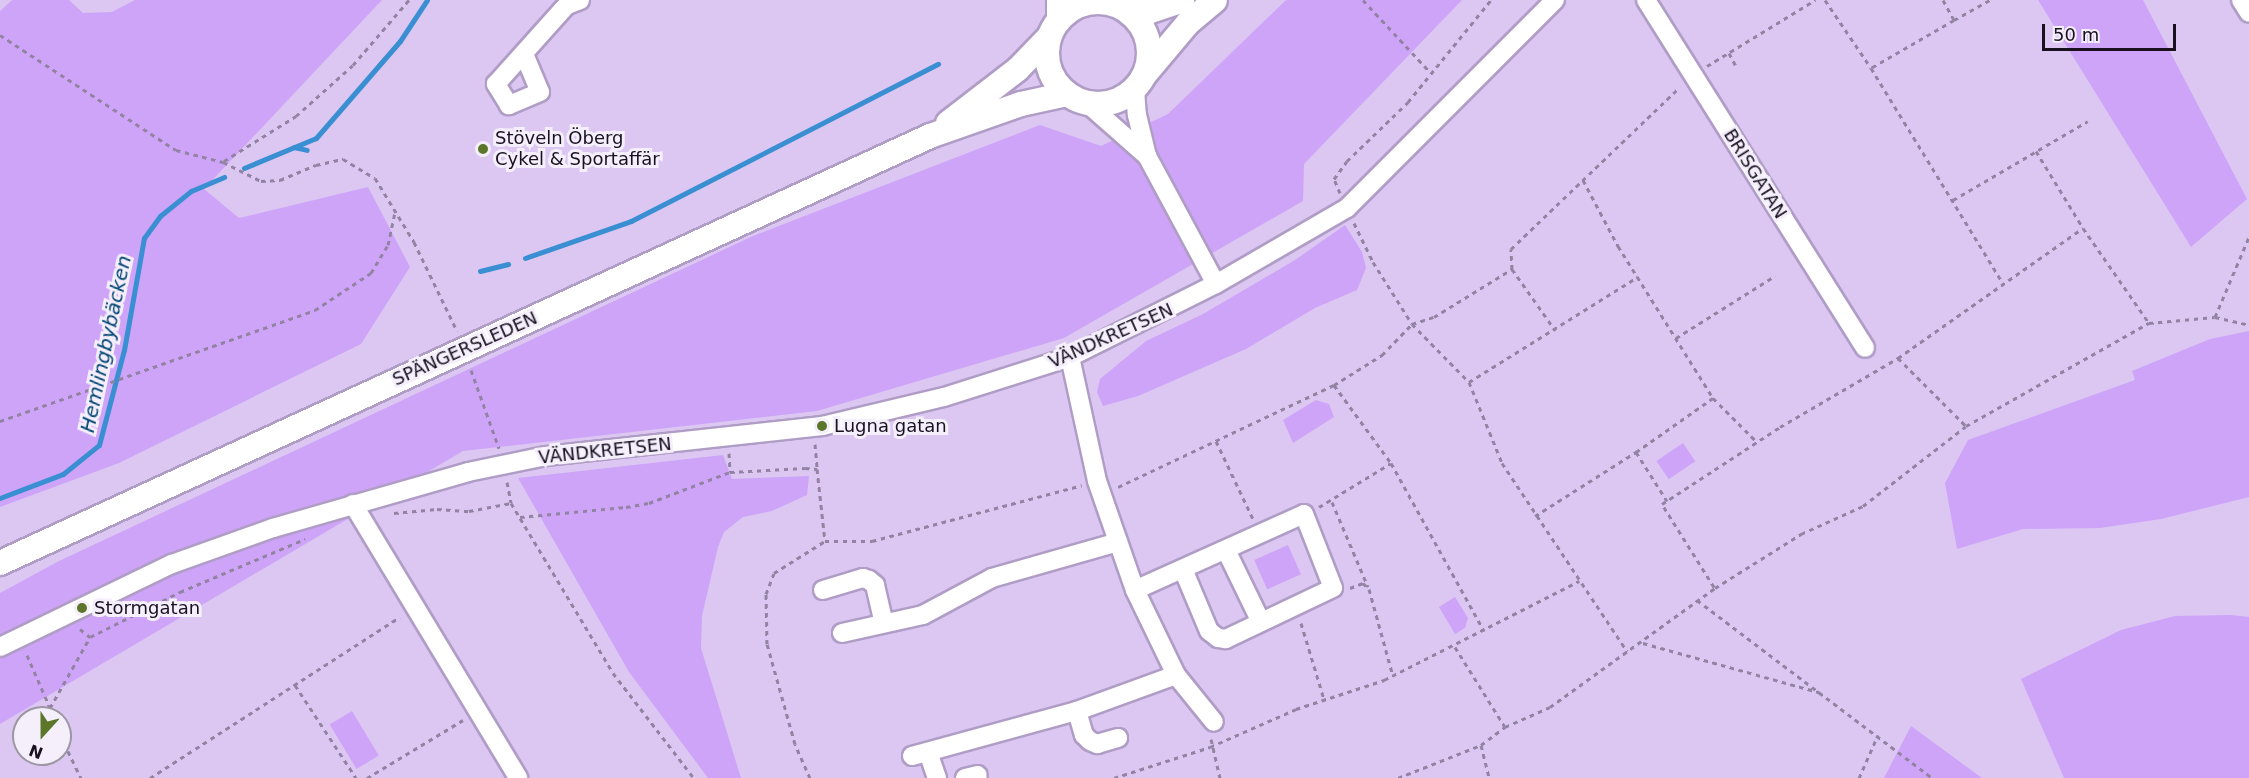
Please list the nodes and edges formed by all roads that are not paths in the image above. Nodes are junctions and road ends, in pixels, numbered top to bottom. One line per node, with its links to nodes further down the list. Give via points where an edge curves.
1 (1182, 0): 7 (main road, SPÄNGERSLEDEN, via 1148,12)
2 (1215, 0): 11 (main road, SPÄNGERSLEDEN, via 1182,30)
3 (1555, 0): 15 (street, VÄNDKRETSEN, via 1347,208)
4 (1646, 0): 16 (street, BRISGATAN)
5 (2241, 0): 8 (street)
6 (574, 2): 10 (street)
7 (1115, 4): 9 (main road, SPÄNGERSLEDEN, via 1080,4); 11 (main road, via 1139,21 1147,38 1150,55)
8 (2249, 13)
9 (1054, 20): 12 (main road, via 1049,69); 13 (main road, SPÄNGERSLEDEN, via 1018,69)
10 (524, 54)
11 (1141, 81): 12 (main road, SPÄNGERSLEDEN, via 1105,104); 14 (street, via 1137,115)
12 (1078, 99): 13 (main road, SPÄNGERSLEDEN, via 1021,104); 14 (street)
13 (930, 136): 20 (main road, SPÄNGERSLEDEN)
14 (1147, 156): 15 (street)
15 (1216, 284): 17 (street, VÄNDKRETSEN)
16 (1865, 348)
17 (1070, 357): 18 (street, VÄNDKRETSEN, via 944,397 822,426 546,456 468,472); 19 (street, via 1100,488)
18 (357, 512): 30 (street, VÄNDKRETSEN, via 172,564); 35 (street)
19 (1118, 542): 26 (street); 28 (street, via 992,578 923,615)
20 (24, 550): 22 (street); 23 (main road, SPÄNGERSLEDEN)
21 (1226, 550): 24 (street); 27 (street); 27 (street, via 1304,514 1333,588)
22 (0, 556)
23 (0, 562)
24 (1183, 569): 26 (street); 27 (street, via 1209,631 1218,638 1226,639)
25 (823, 590): 28 (street, via 863,578 869,580 875,585)
26 (1135, 590): 31 (street)
27 (1261, 622)
28 (884, 623): 29 (street)
29 (842, 633)
30 (0, 647)
31 (1176, 675): 32 (street); 33 (street)
32 (1077, 711): 34 (street, via 1084,735 1090,741 1097,744); 36 (street, via 920,754)
33 (1214, 722)
34 (1118, 738)
35 (518, 778)
36 (937, 778)

